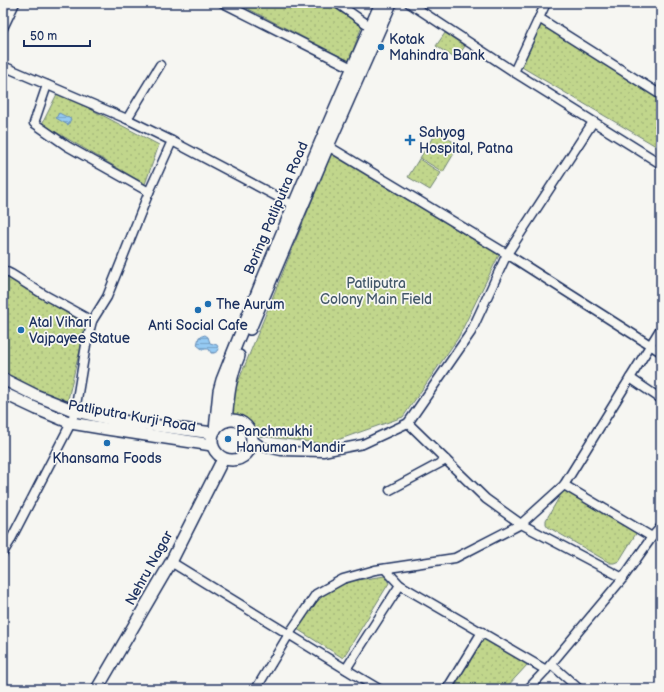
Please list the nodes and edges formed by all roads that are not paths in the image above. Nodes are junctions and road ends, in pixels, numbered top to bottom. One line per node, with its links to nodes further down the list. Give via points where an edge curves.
1 (15, 3): 10 (street)
2 (223, 3): 13 (street)
3 (337, 3): 9 (street)
4 (381, 3): 9 (street, Boring Patliputra Road)
5 (391, 3): 20 (street, Boring Patliputra Road)
6 (409, 3): 14 (street)
7 (546, 3): 8 (street)
8 (539, 18): 14 (street); 16 (street)
9 (371, 27): 13 (street, Boring Patliputra Road)
10 (3, 28)
11 (160, 65): 17 (street)
12 (3, 66): 15 (street)
13 (352, 68): 20 (street, Boring Patliputra Road)
14 (514, 72): 18 (street)
15 (47, 85): 17 (street); 22 (street, via 34,123 67,146)
16 (661, 95)
17 (127, 119): 19 (street)
18 (593, 122): 21 (street); 24 (street)
19 (172, 141): 22 (street); 23 (street)
20 (324, 144): 23 (street, Boring Patliputra Road); 24 (street); 26 (street, Boring Patliputra Road)
21 (661, 164)
22 (149, 192): 27 (street, via 107,297)
23 (294, 205): 26 (street, Boring Patliputra Road)
24 (507, 254): 29 (street); 38 (street, via 471,332)
25 (3, 270): 27 (street)
26 (261, 293): 36 (street, Boring Patliputra Road, via 237,360 228,395); 39 (street, Boring Patliputra Road, via 222,380)
27 (92, 321): 35 (street)
28 (661, 328): 29 (street)
29 (650, 345): 30 (street); 31 (street)
30 (661, 352)
31 (630, 378): 34 (street); 44 (street)
32 (3, 379): 35 (street, Patliputra Kurji Road)
33 (3, 393): 37 (street, Patliputra Kurji Road)
34 (661, 399)
35 (75, 411): 37 (street); 39 (street, Patliputra Kurji Road, via 114,420)
36 (226, 421): 39 (street); 40 (street, via 234,420 247,426)
37 (71, 423): 41 (street, Patliputra Kurji Road); 49 (street)
38 (408, 423): 40 (street, via 363,444 323,452 281,451 263,447); 43 (street)
39 (214, 431): 41 (street)
40 (253, 440): 42 (street, via 252,447 243,458 237,461)
41 (212, 445): 42 (street)
42 (223, 459): 51 (street, Nehru Nagar)
43 (446, 460): 45 (street); 46 (street, via 486,499)
44 (564, 485): 46 (street); 48 (street)
45 (390, 490)
46 (521, 524): 52 (street, via 454,558); 53 (street)
47 (661, 527): 48 (street)
48 (652, 537): 53 (street)
49 (7, 539): 50 (street)
50 (3, 553)
51 (171, 562): 56 (street); 59 (street, Nehru Nagar)
52 (385, 569): 54 (street); 56 (street, via 343,579 316,594)
53 (623, 578): 57 (street)
54 (400, 585): 55 (street); 58 (street)
55 (482, 632): 57 (street); 62 (street)
56 (288, 634): 58 (street); 60 (street)
57 (549, 667): 63 (street); 64 (street)
58 (346, 670): 61 (street)
59 (97, 689)
60 (256, 689)
61 (379, 689)
62 (448, 689)
63 (528, 689)
64 (580, 689)

